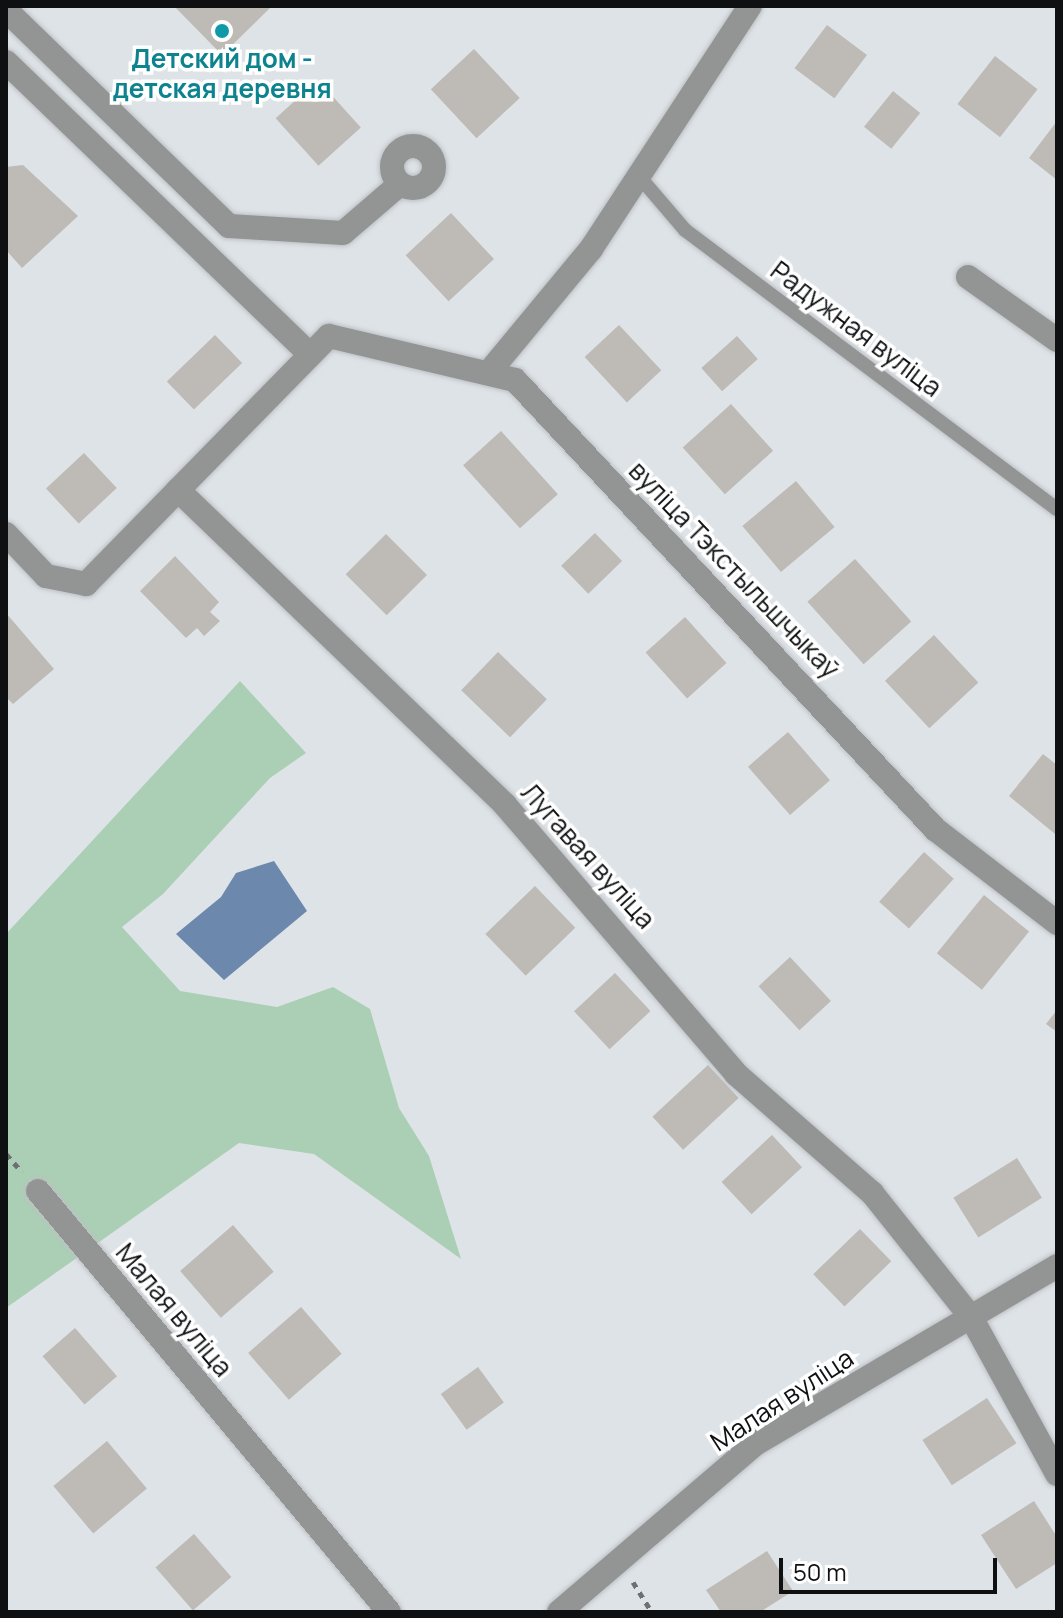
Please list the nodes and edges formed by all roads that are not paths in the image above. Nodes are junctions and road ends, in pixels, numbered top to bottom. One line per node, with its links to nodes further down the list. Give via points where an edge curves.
1 (750, 6): 4 (street)
2 (6, 10): 5 (street, via 229,226 343,233)
3 (6, 62): 8 (street)
4 (638, 175): 9 (street, via 591,249); 11 (lane, Радужная вуліца, via 685,230)
5 (400, 184)
6 (968, 277): 7 (street)
7 (1057, 340)
8 (310, 355): 9 (street, вуліца Тэкстыльшчыкаў, via 329,336); 10 (street)
9 (490, 371): 13 (street, вуліца Тэкстыльшчыкаў, via 515,380 935,829)
10 (178, 490): 12 (street, via 86,584 60,584); 16 (street, Лугавая вуліца, via 505,805 736,1074 872,1193)
11 (1057, 509)
12 (6, 534)
13 (1057, 923)
14 (38, 1191): 18 (street, Малая вуліца)
15 (1057, 1266): 16 (street, Малая вуліца)
16 (971, 1317): 17 (street, Лугавая вуліца); 19 (street, Малая вуліца, via 755,1444)
17 (1057, 1474)
18 (389, 1612)
19 (559, 1612)

